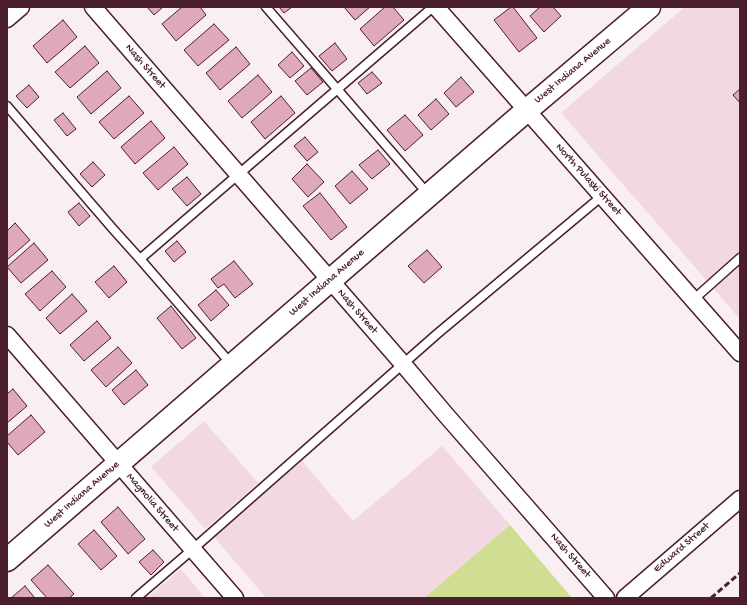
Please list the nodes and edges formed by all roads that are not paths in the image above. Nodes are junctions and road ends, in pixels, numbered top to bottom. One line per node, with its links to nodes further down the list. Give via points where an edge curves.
1 (22, 7): 6 (street)
2 (93, 7): 10 (street, Nash Street)
3 (266, 7): 7 (lane)
4 (435, 7): 7 (lane); 9 (street, North Pulaski Street)
5 (649, 7): 9 (street, West Indiana Avenue)
6 (7, 20)
7 (337, 89): 10 (lane); 11 (lane)
8 (7, 106): 14 (lane)
9 (526, 111): 11 (street, West Indiana Avenue); 12 (street, North Pulaski Street)
10 (238, 175): 14 (lane); 15 (street, Nash Street)
11 (429, 195): 15 (street, West Indiana Avenue)
12 (602, 196): 16 (street, North Pulaski Street); 19 (lane)
13 (740, 258): 16 (lane)
14 (140, 259): 20 (lane)
15 (330, 281): 19 (street, Nash Street); 20 (street, West Indiana Avenue)
16 (693, 300): 18 (street, North Pulaski Street)
17 (7, 335): 21 (street, Magnolia Street)
18 (740, 353)
19 (403, 364): 23 (lane); 27 (street, Nash Street)
20 (232, 365): 21 (street, West Indiana Avenue)
21 (118, 464): 23 (street, Magnolia Street); 24 (street, West Indiana Avenue)
22 (740, 499): 28 (street, Edward Street)
23 (193, 549): 25 (lane); 26 (street, Magnolia Street)
24 (7, 560)
25 (136, 598)
26 (235, 598)
27 (606, 598)
28 (625, 598)

